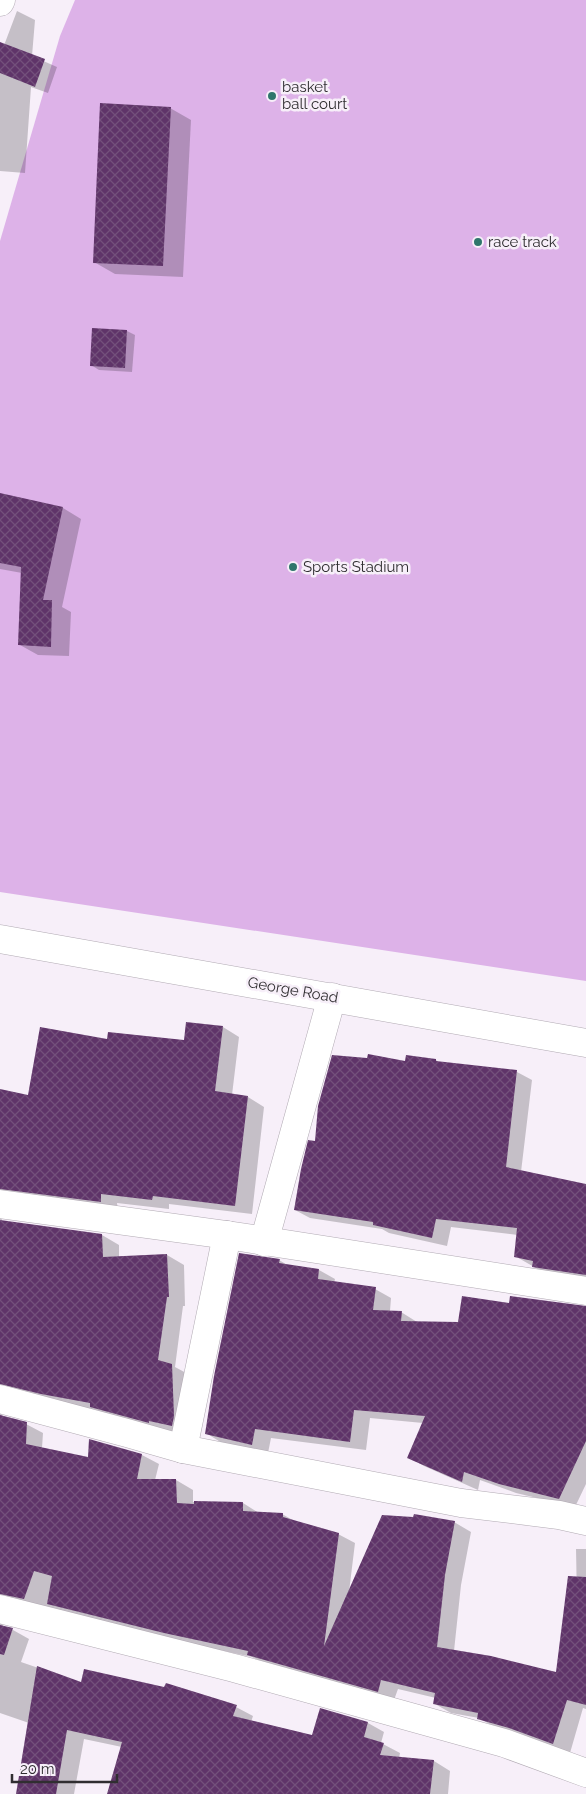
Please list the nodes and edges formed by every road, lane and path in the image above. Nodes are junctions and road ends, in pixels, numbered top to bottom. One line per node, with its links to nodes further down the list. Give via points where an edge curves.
1 (0, 939): 2 (street, George Road)
2 (332, 997): 3 (street, George Road); 6 (street)
3 (586, 1043)
4 (0, 1204): 5 (street)
5 (227, 1235): 6 (street); 9 (street)
6 (264, 1242): 7 (street)
7 (586, 1291)
8 (0, 1399): 9 (street)
9 (183, 1449): 10 (street, via 461,1503)
10 (586, 1521)
11 (0, 1609): 12 (street, via 234,1668 504,1743)
12 (586, 1773)

